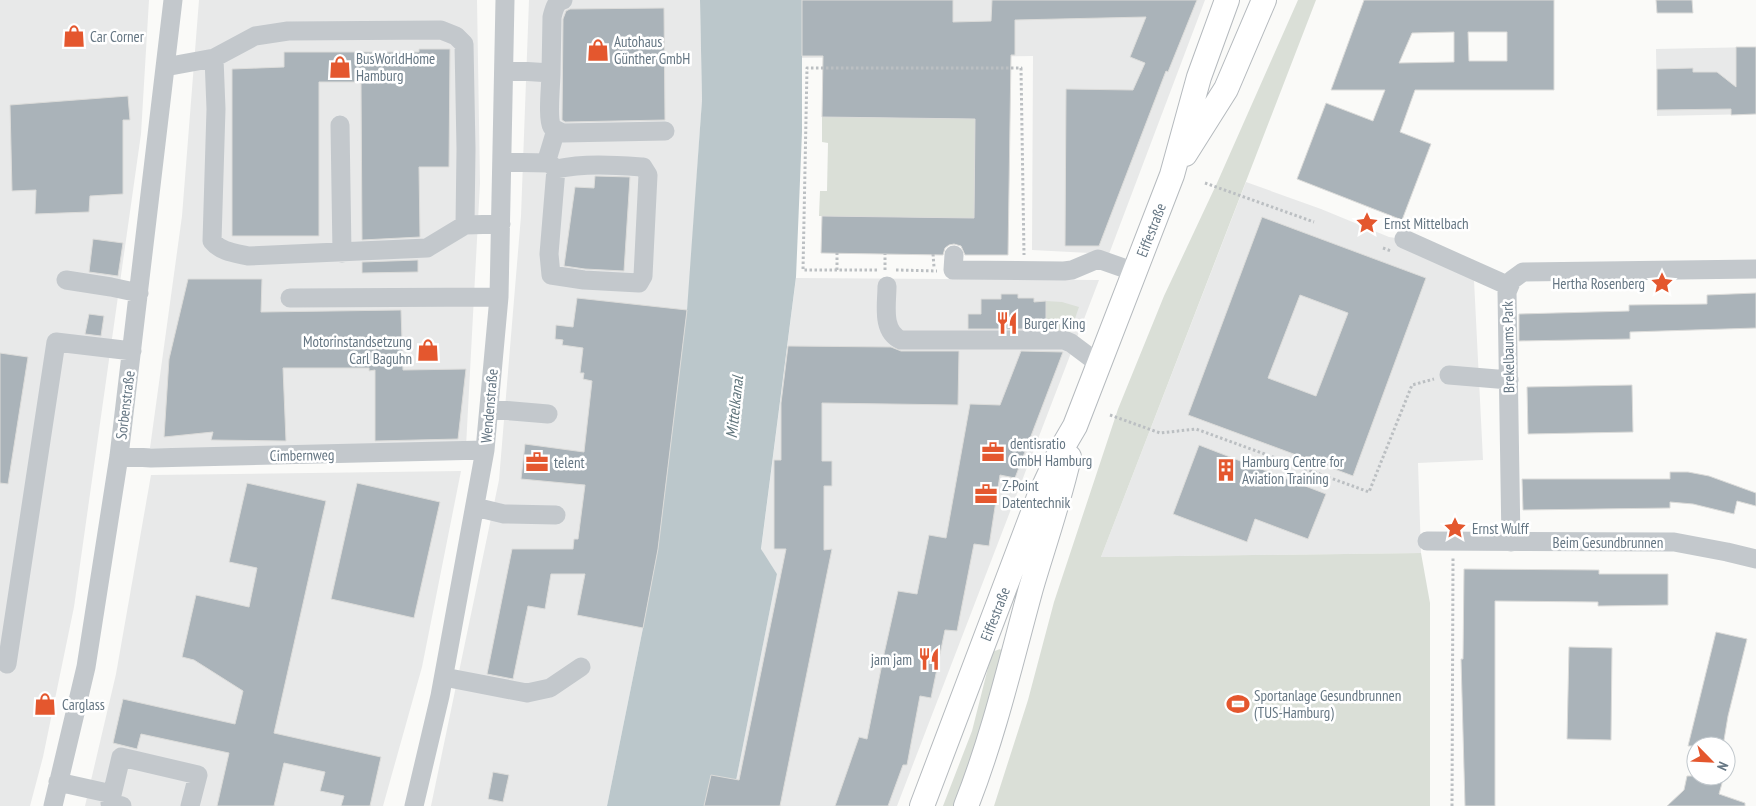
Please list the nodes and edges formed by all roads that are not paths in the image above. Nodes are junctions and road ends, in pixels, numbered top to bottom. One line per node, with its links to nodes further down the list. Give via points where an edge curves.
1 (173, 0): 7 (street, Sorbenstraße)
2 (505, 0): 8 (street, Wendenstraße)
3 (563, 0): 9 (street, via 554,8 552,17)
4 (1227, 0): 15 (main road, Eiffestraße, via 1199,77)
5 (1264, 0): 15 (main road, Eiffestraße, via 1226,89)
6 (214, 58): 7 (street); 17 (street, via 256,36 288,31 441,30 456,36 464,44); 19 (street, via 216,109 212,241 227,251 248,256)
7 (165, 67): 26 (street, Sorbenstraße)
8 (504, 70): 9 (street); 13 (street, Wendenstraße)
9 (551, 73): 11 (street, via 550,118)
10 (340, 125): 19 (street)
11 (556, 130): 12 (street, via 563,133); 14 (street)
12 (665, 131)
13 (502, 162): 14 (street); 16 (street, Wendenstraße)
14 (551, 166): 14 (street, via 556,188 549,254 551,275 639,283 643,276 648,175 643,167 598,164)
15 (1172, 175): 22 (main road, Eiffestraße)
16 (501, 224): 17 (street); 27 (street, Wendenstraße)
17 (465, 225): 19 (street, via 427,248)
18 (1404, 239): 25 (street)
19 (342, 253)
20 (953, 262): 22 (street, via 1064,271 1098,259)
21 (1756, 269): 25 (street, Brekelbaums Park, via 1523,272)
22 (1135, 272): 30 (main road, Eiffestraße)
23 (886, 278): 30 (street, via 888,327 900,340 1064,340)
24 (66, 280): 26 (street)
25 (1509, 286): 32 (street, Brekelbaums Park)
26 (138, 293): 29 (street, Sorbenstraße)
27 (499, 297): 28 (street); 33 (street, Wendenstraße)
28 (290, 298)
29 (132, 351): 37 (street, Sorbenstraße); 43 (street, via 56,342)
30 (1099, 364): 35 (main road, Eiffestraße)
31 (1449, 375): 32 (street)
32 (1509, 380): 41 (street, Brekelbaums Park)
33 (489, 409): 34 (street); 36 (street, Wendenstraße)
34 (548, 414)
35 (1075, 426): 51 (main road, Eiffestraße, via 1039,497); 52 (main road, Eiffestraße, via 1064,480 1007,680)
36 (485, 450): 37 (street, Cimbernweg, via 151,458); 38 (street, Wendenstraße)
37 (119, 456): 46 (street, Sorbenstraße, via 86,666)
38 (474, 507): 39 (street, via 504,514); 45 (street, Wendenstraße)
39 (556, 515)
40 (1428, 541): 41 (street, Beim Gesundbrunnen)
41 (1511, 542): 42 (street, Beim Gesundbrunnen, via 1674,542)
42 (1756, 559)
43 (7, 664)
44 (581, 667): 45 (street, via 550,688 527,693)
45 (444, 677): 50 (street, Wendenstraße)
46 (58, 782): 47 (street); 48 (street, Sorbenstraße)
47 (117, 800): 49 (street, via 121,757 198,775)
48 (53, 806)
49 (190, 806)
50 (414, 806)
51 (922, 806)
52 (966, 806)

